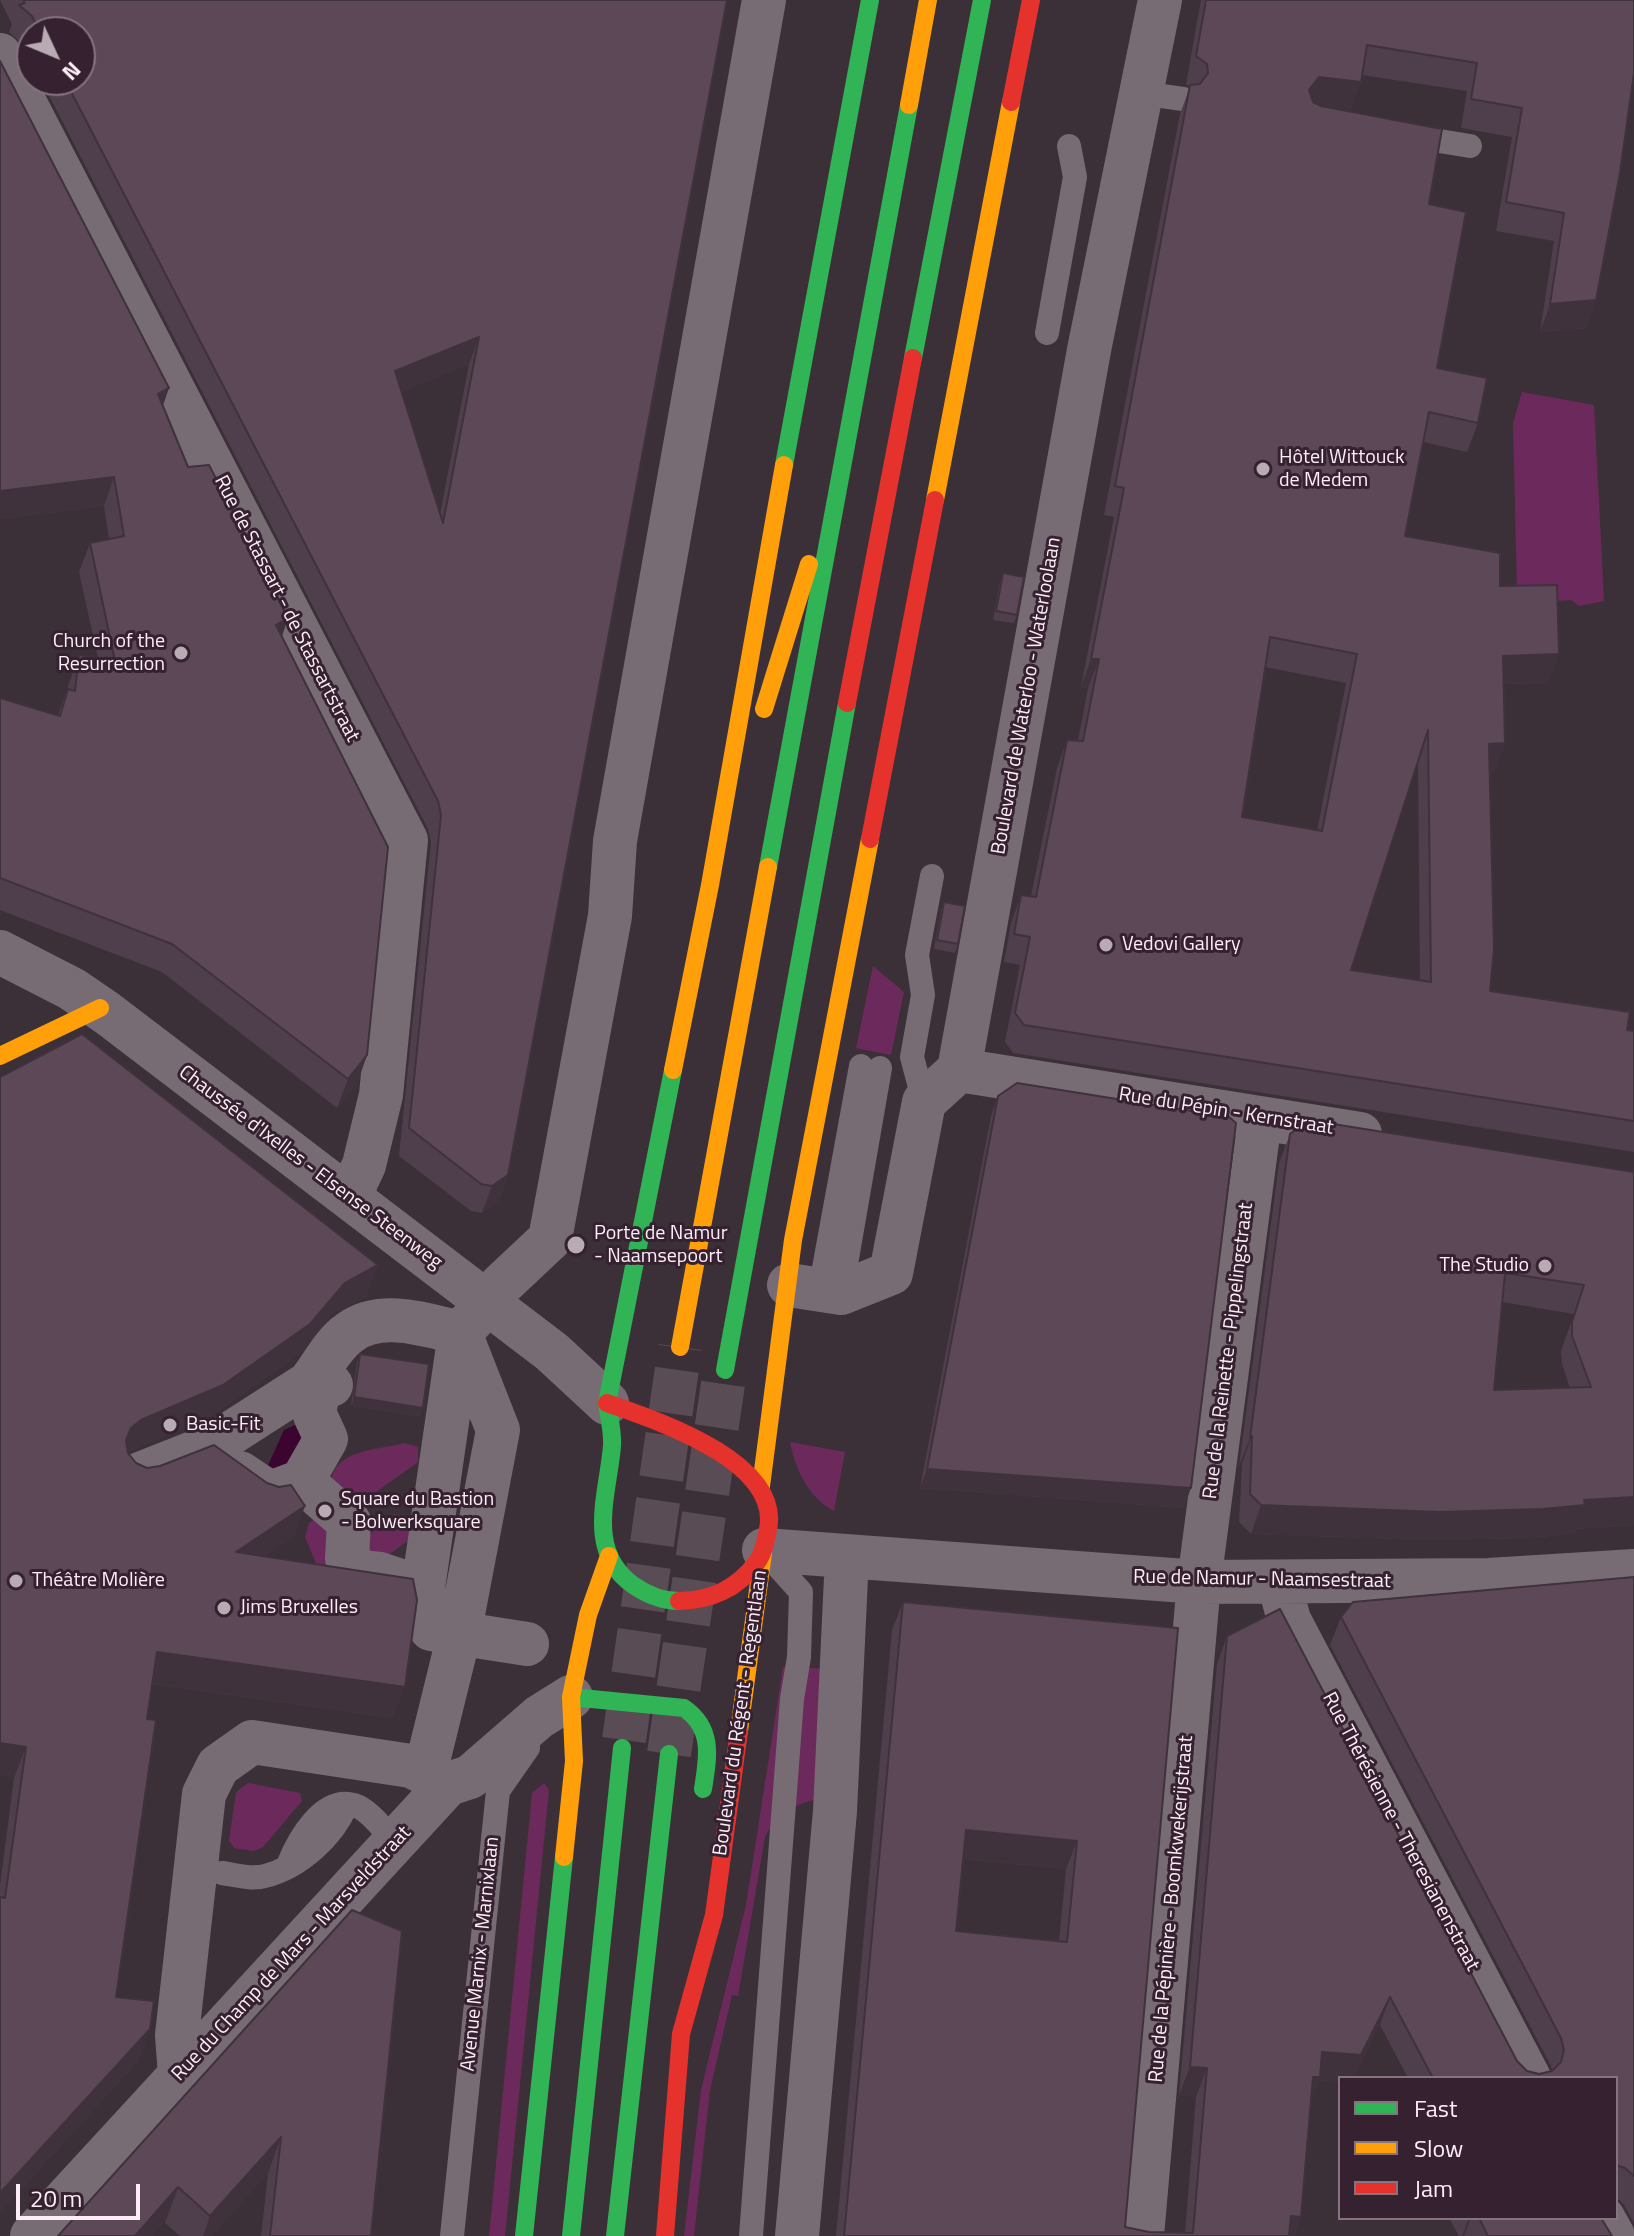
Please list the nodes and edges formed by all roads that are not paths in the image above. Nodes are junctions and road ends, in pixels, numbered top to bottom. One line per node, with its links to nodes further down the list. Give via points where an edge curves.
1 (764, 0): 31 (street, via 615,841 610,916 550,1239)
2 (870, 0): 21 (main road)
3 (928, 0): 15 (main road)
4 (982, 0): 16 (main road)
5 (1031, 0): 11 (main road)
6 (1160, 0): 26 (street, Boulevard de Waterloo - Waterloolaan, via 1162,96 1089,350)
7 (0, 55): 30 (street, Rue de Stassart - de Stassartstraat, via 406,840 381,1095 364,1165)
8 (1392, 133): 10 (lane)
9 (1069, 146): 12 (lane, via 1075,177)
10 (1470, 146)
11 (983, 250): 13 (main road); 19 (main road)
12 (1047, 333)
13 (947, 336)
14 (929, 380): 16 (main road)
15 (842, 459): 21 (main road); 34 (main road)
16 (893, 466): 17 (main road); 35 (main road)
17 (897, 541)
18 (899, 586): 19 (main road)
19 (903, 662): 32 (main road, via 793,1240)
20 (932, 876): 27 (lane, via 917,955 923,995 912,1057)
21 (710, 885): 37 (main road)
22 (0, 952): 23 (street, Chaussée d'Ixelles - Elsense Steenweg)
23 (100, 1008): 24 (main road); 30 (street, Chaussée d'Ixelles - Elsense Steenweg)
24 (0, 1056)
25 (871, 1067): 32 (lane)
26 (959, 1070): 27 (street); 28 (street, Rue du Pépin - Kernstraat)
27 (924, 1102): 32 (street, via 891,1273)
28 (1260, 1119): 29 (street, Rue du Pépin - Kernstraat); 46 (street, Rue de la Reinette - Pippelingstraat)
29 (1401, 1140)
30 (349, 1197): 37 (street, Chaussée d'Ixelles - Elsense Steenweg, via 552,1352)
31 (501, 1285)
32 (817, 1290): 41 (main road, via 766,1428)
33 (467, 1326): 36 (street, via 397,1313 348,1333); 48 (street); 49 (street, via 498,1430)
34 (680, 1347)
35 (725, 1370)
36 (318, 1397): 38 (street); 40 (street, via 326,1439)
37 (620, 1420): 41 (main road, via 736,1464); 43 (main road, via 601,1523)
38 (216, 1453): 39 (street); 40 (street, via 270,1493)
39 (140, 1474)
40 (302, 1481): 48 (street, via 349,1522 347,1558 361,1572)
41 (761, 1486): 42 (main road, via 769,1518)
42 (764, 1550): 43 (main road, via 734,1589 689,1602 642,1591); 44 (street); 59 (main road, Boulevard du Régent - Regentlaan, via 714,1915); 68 (lane, Boulevard du Régent - Regentlaan, via 801,1592)
43 (609, 1556): 51 (main road, Avenue Marnix - Marnixlaan, via 588,1615)
44 (847, 1556): 46 (street, Rue de Namur - Naamsestraat); 69 (street, via 835,1811)
45 (1634, 1571): 47 (street, Rue de Namur - Naamsestraat, via 1489,1580)
46 (1199, 1582): 47 (street, Rue de Namur - Naamsestraat); 70 (street, Rue de la Pépinière - Boomkwekerijstraat)
47 (1279, 1582): 61 (street, Rue Thérésienne - Theresianenstraat, via 1289,1620)
48 (416, 1586): 49 (street, via 431,1629)
49 (459, 1635): 50 (street); 54 (street)
50 (527, 1644)
51 (571, 1697): 54 (street, Rue du Champ de Mars - Marsveldstraat, via 539,1717 470,1777); 55 (main road, via 684,1708 697,1715 709,1744); 63 (lane, Avenue Marnix - Marnixlaan, via 498,1791); 64 (main road, Avenue Marnix - Marnixlaan, via 574,1761)
52 (622, 1748): 65 (main road)
53 (669, 1754): 66 (main road)
54 (429, 1770): 56 (street, Rue du Champ de Mars - Marsveldstraat); 60 (street, via 252,1742 218,1766 204,1794 177,2035)
55 (702, 1805)
56 (396, 1843): 57 (lane, via 363,1810 347,1804 338,1825 312,1852 264,1877); 60 (street, Rue du Champ de Mars - Marsveldstraat)
57 (222, 1873)
58 (688, 1942): 59 (main road)
59 (681, 2034): 67 (main road, Boulevard du Régent - Regentlaan)
60 (180, 2075): 62 (street, Rue du Champ de Mars - Marsveldstraat)
61 (1528, 2076)
62 (32, 2236)
63 (452, 2236)
64 (524, 2236)
65 (571, 2236)
66 (615, 2236)
67 (665, 2236)
68 (751, 2236)
69 (797, 2236)
70 (1142, 2236)

